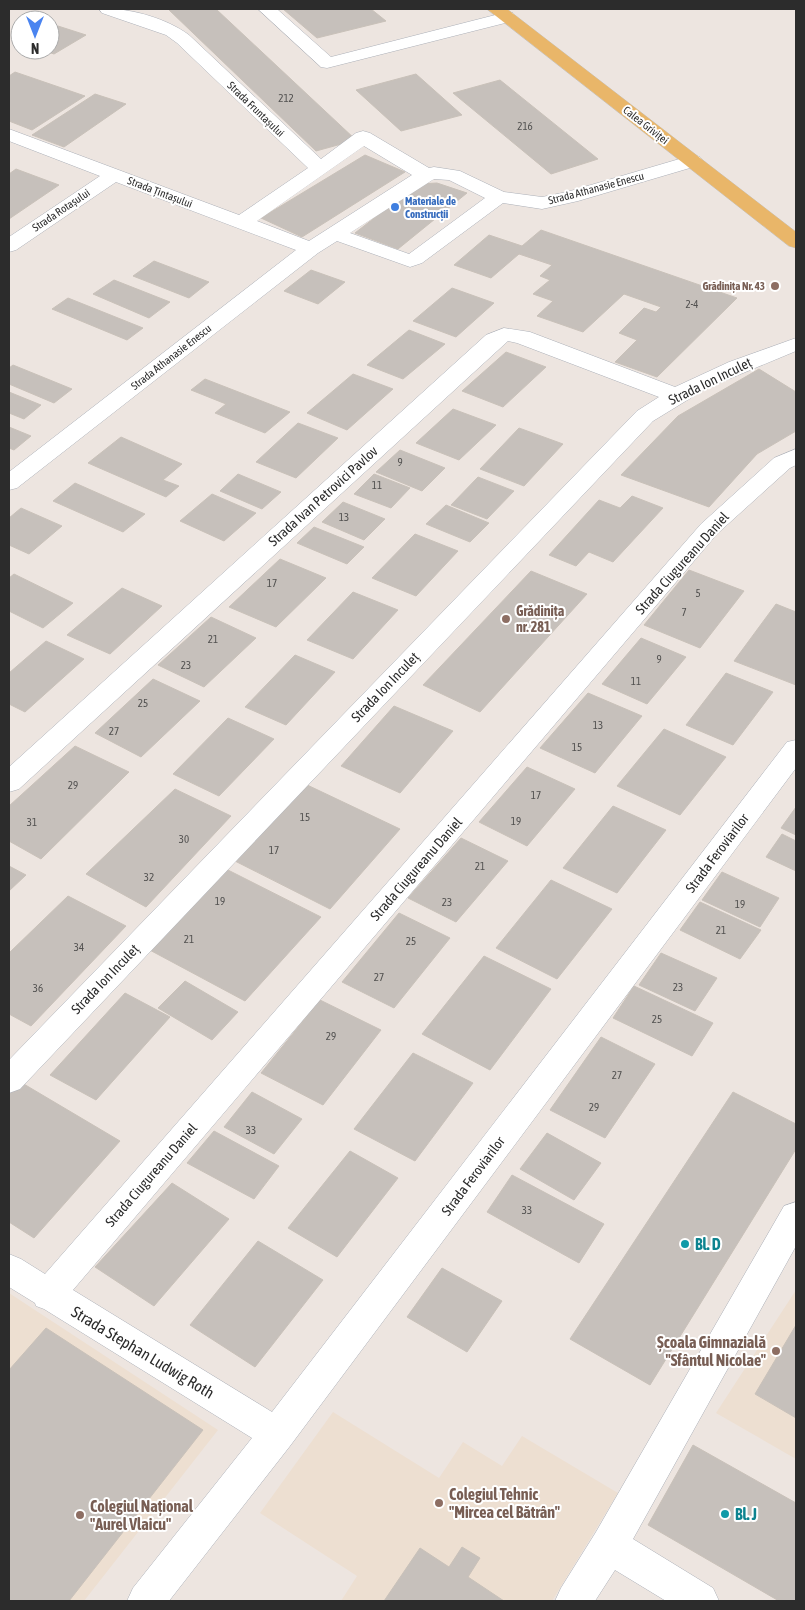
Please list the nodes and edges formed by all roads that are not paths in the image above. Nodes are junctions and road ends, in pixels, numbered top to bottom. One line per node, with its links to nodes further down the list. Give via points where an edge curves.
1 (108, 9): 5 (street, Strada Fruntașului)
2 (150, 9): 5 (street)
3 (267, 9): 4 (street, via 327,63)
4 (502, 13): 7 (main road, Calea Griviței)
5 (172, 31): 8 (street, Strada Fruntașului)
6 (9, 135): 9 (street, Strada Țintașului)
7 (693, 161): 11 (street, Strada Athanasie Enescu, via 556,201 528,202); 14 (main road, Calea Griviței)
8 (320, 169): 10 (street, via 363,137); 12 (street)
9 (114, 175): 12 (street, Strada Țintașului); 15 (street, Strada Rotașului)
10 (426, 175): 11 (street, Strada Athanasie Enescu, via 453,174); 13 (street, Strada Athanasie Enescu)
11 (499, 197): 13 (street, via 410,262)
12 (241, 223): 16 (street, Strada Țintașului)
13 (335, 234): 16 (street, Strada Athanasie Enescu)
14 (796, 242)
15 (9, 246)
16 (310, 249): 20 (street, Strada Athanasie Enescu)
17 (796, 344): 18 (street, Strada Ion Inculeț, via 738,365)
18 (675, 395): 22 (street, Strada Ivan Petrovici Pavlov, via 522,337 504,334); 23 (street, Strada Ion Inculeț, via 645,416)
19 (796, 456): 26 (street, Strada Ciugureanu Daniel, via 782,463 709,529)
20 (9, 483)
21 (796, 749): 27 (street, Strada Feroviarilor)
22 (9, 782)
23 (9, 1080)
24 (796, 1216): 28 (street)
25 (9, 1269): 26 (street, Strada Stephan Ludwig Roth)
26 (48, 1294): 27 (street, Strada Stephan Ludwig Roth)
27 (277, 1434): 29 (street, Strada Feroviarilor)
28 (609, 1545): 30 (street); 31 (street)
29 (146, 1601)
30 (574, 1601)
31 (700, 1601)

